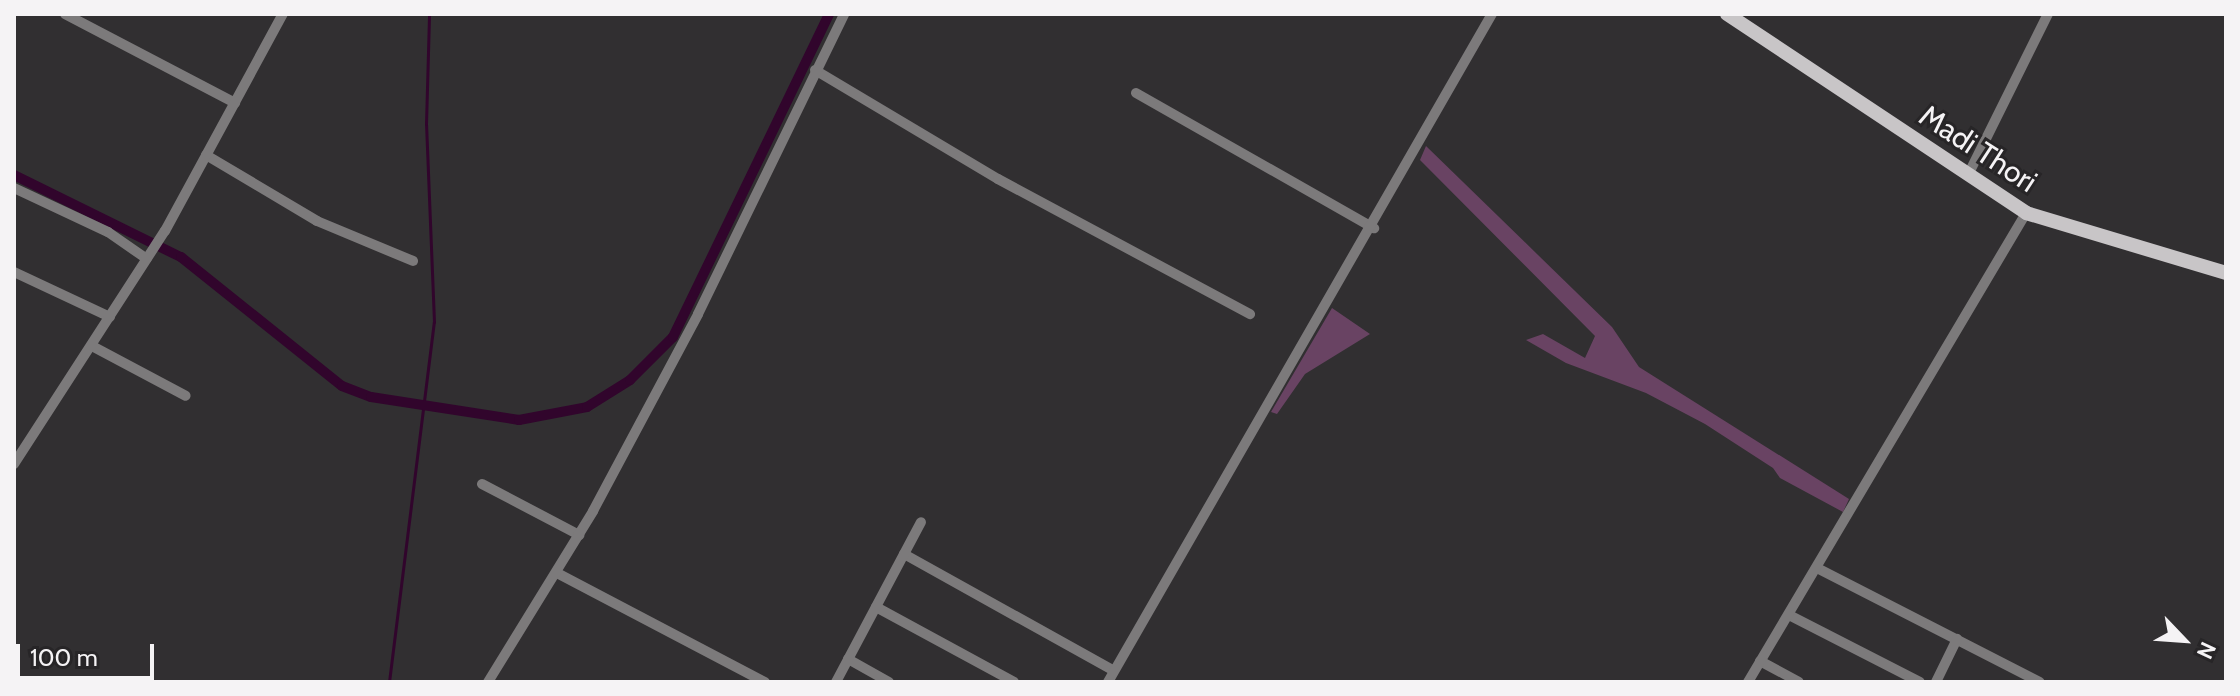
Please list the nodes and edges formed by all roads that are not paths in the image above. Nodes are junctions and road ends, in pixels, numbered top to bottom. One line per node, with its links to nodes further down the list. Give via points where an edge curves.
1 (65, 14): 9 (street)
2 (283, 14): 9 (street)
3 (844, 14): 7 (street)
4 (1492, 14): 14 (street)
5 (1727, 14): 11 (main road, Madi Thori)
6 (2048, 14): 11 (street)
7 (815, 70): 19 (street, via 998,179); 26 (street, via 698,314)
8 (1136, 93): 14 (street)
9 (235, 103): 10 (street)
10 (206, 155): 15 (street); 16 (street, via 317,221)
11 (1968, 175): 13 (main road, Madi Thori)
12 (14, 188): 15 (street)
13 (2026, 213): 18 (main road, Madi Thori); 28 (street)
14 (1374, 228): 35 (street)
15 (148, 257): 20 (street)
16 (413, 261)
17 (14, 272): 20 (street)
18 (2226, 273)
19 (1250, 314)
20 (110, 317): 21 (street)
21 (92, 346): 22 (street); 23 (street)
22 (186, 396)
23 (14, 464)
24 (482, 484): 26 (street)
25 (921, 522): 27 (street)
26 (579, 535): 29 (street)
27 (904, 554): 30 (street); 35 (street)
28 (1817, 568): 31 (street); 32 (street)
29 (557, 573): 36 (street); 37 (street)
30 (876, 607): 33 (street); 40 (street)
31 (1789, 615): 34 (street); 44 (street)
32 (1957, 639): 45 (street); 46 (street)
33 (848, 659): 38 (street); 39 (street)
34 (1760, 661): 42 (street); 43 (street)
35 (1114, 671): 41 (street)
36 (488, 682)
37 (765, 682)
38 (836, 682)
39 (889, 682)
40 (1014, 682)
41 (1108, 682)
42 (1748, 682)
43 (1799, 682)
44 (1920, 682)
45 (1936, 682)
46 (2040, 682)

